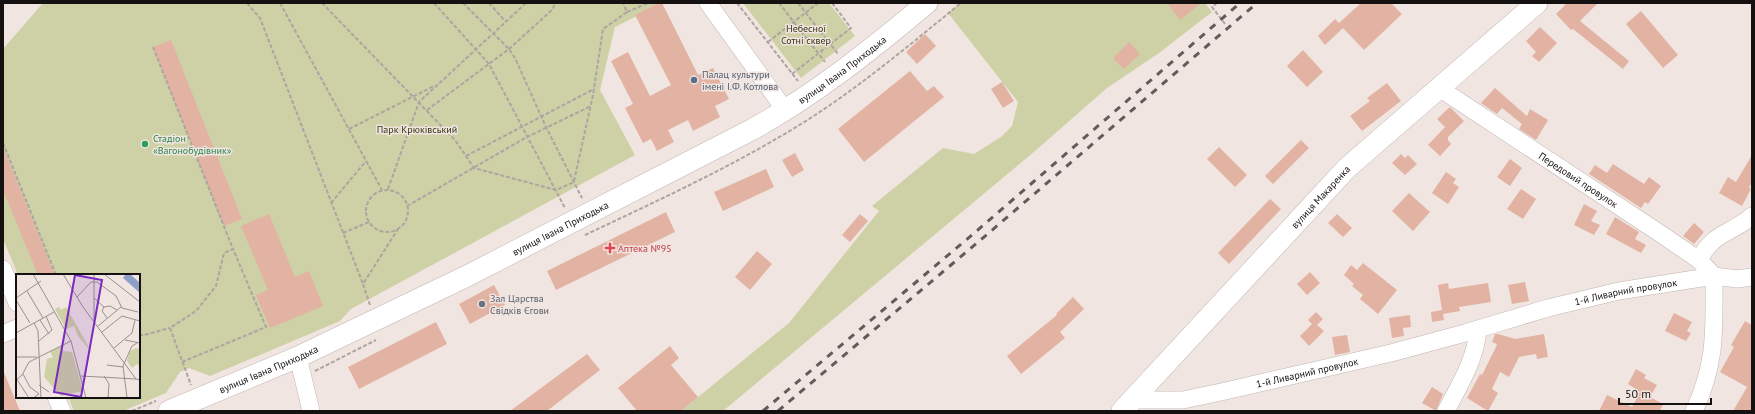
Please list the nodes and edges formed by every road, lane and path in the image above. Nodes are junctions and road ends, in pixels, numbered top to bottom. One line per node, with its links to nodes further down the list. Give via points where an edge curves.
1 (248, 3): 62 (path, via 260,18)
2 (280, 3): 49 (path)
3 (322, 3): 42 (path)
4 (434, 3): 29 (path)
5 (463, 3): 25 (path)
6 (489, 3): 22 (path)
7 (526, 3): 22 (path)
8 (555, 3): 30 (path, via 553,9)
9 (623, 3): 20 (path)
10 (648, 3): 20 (path)
11 (708, 3): 45 (street)
12 (737, 3): 26 (path)
13 (779, 3): 23 (path)
14 (798, 3): 21 (path)
15 (818, 3): 21 (path)
16 (832, 3): 27 (path, via 851,28)
17 (927, 3): 45 (main road, вулиця Івана Приходька, via 861,57)
18 (1217, 3): 24 (path, via 1212,7)
19 (1537, 3): 40 (main road, вулиця Макаренка)
20 (627, 12): 41 (path, via 603,29)
21 (806, 12): 23 (path); 27 (path)
22 (506, 22): 25 (path)
23 (793, 22): 26 (path); 32 (path)
24 (1225, 24)
25 (494, 34): 29 (path); 30 (path)
26 (768, 42): 37 (path)
27 (830, 44): 32 (path); 33 (path)
28 (153, 47): 69 (path)
29 (478, 49): 36 (path); 39 (path)
30 (509, 49): 36 (path); 46 (path)
31 (843, 49): 33 (path)
32 (818, 54): 35 (path); 37 (path)
33 (838, 54): 34 (path)
34 (832, 59)
35 (826, 63)
36 (489, 64): 44 (path); 47 (path)
37 (792, 74): 38 (path)
38 (801, 83)
39 (436, 85): 42 (path); 49 (path)
40 (1439, 88): 70 (street, Передовий провулок); 88 (main road, вулиця Макаренка, via 1347,168)
41 (594, 89): 43 (path); 46 (path)
42 (419, 102): 44 (path); 57 (path)
43 (591, 106): 48 (path); 55 (path)
44 (427, 110): 52 (path)
45 (785, 110): 83 (main road, вулиця Івана Приходька, via 467,276)
46 (541, 116): 47 (path); 48 (path)
47 (522, 126): 50 (path); 52 (path)
48 (546, 127): 50 (path); 55 (path)
49 (349, 129): 53 (path)
50 (527, 137): 54 (path); 58 (path)
51 (3, 143): 72 (path)
52 (466, 156): 54 (path)
53 (366, 161): 56 (path); 62 (path)
54 (474, 168): 58 (path); 63 (path)
55 (574, 182): 58 (path); 60 (path)
56 (382, 190): 57 (path); 66 (path, via 376,192 368,201 366,214)
57 (388, 190): 63 (path, via 399,193)
58 (556, 190): 64 (path, via 565,210)
59 (588, 198): 60 (path)
60 (584, 200): 61 (path)
61 (579, 202)
62 (332, 203): 68 (path)
63 (408, 206): 67 (path, via 406,219)
64 (572, 206)
65 (1752, 216): 70 (street, via 1719,235 1704,250)
66 (369, 222): 67 (path, via 381,231); 68 (path)
67 (399, 228): 75 (path)
68 (343, 233): 75 (path)
69 (233, 249): 79 (path, via 224,253 216,286 196,311); 84 (path, via 266,327)
70 (1699, 260): 73 (street, Передовий провулок)
71 (3, 269): 76 (street)
72 (56, 274)
73 (1714, 276): 74 (street, 1-й Ливарний провулок, via 1737,279); 80 (street, 1-й Ливарний провулок, via 1612,293 1548,308); 93 (street, via 1711,361 1709,374)
74 (1752, 277)
75 (363, 284): 77 (path)
76 (16, 301)
77 (372, 309)
78 (16, 328): 81 (street)
79 (170, 328): 82 (path); 84 (path)
80 (1478, 329): 88 (street, 1-й Ливарний провулок, via 1391,353 1221,392 1182,400); 92 (street, via 1472,359)
81 (3, 334)
82 (140, 335)
83 (298, 357): 87 (main road, вулиця Івана Приходька); 91 (street)
84 (182, 362): 85 (path, via 192,386)
85 (185, 389)
86 (56, 398): 89 (street)
87 (163, 405): 90 (path)
88 (1127, 406)
89 (62, 411)
90 (132, 411)
91 (311, 411)
92 (1446, 411)
93 (1694, 411)

